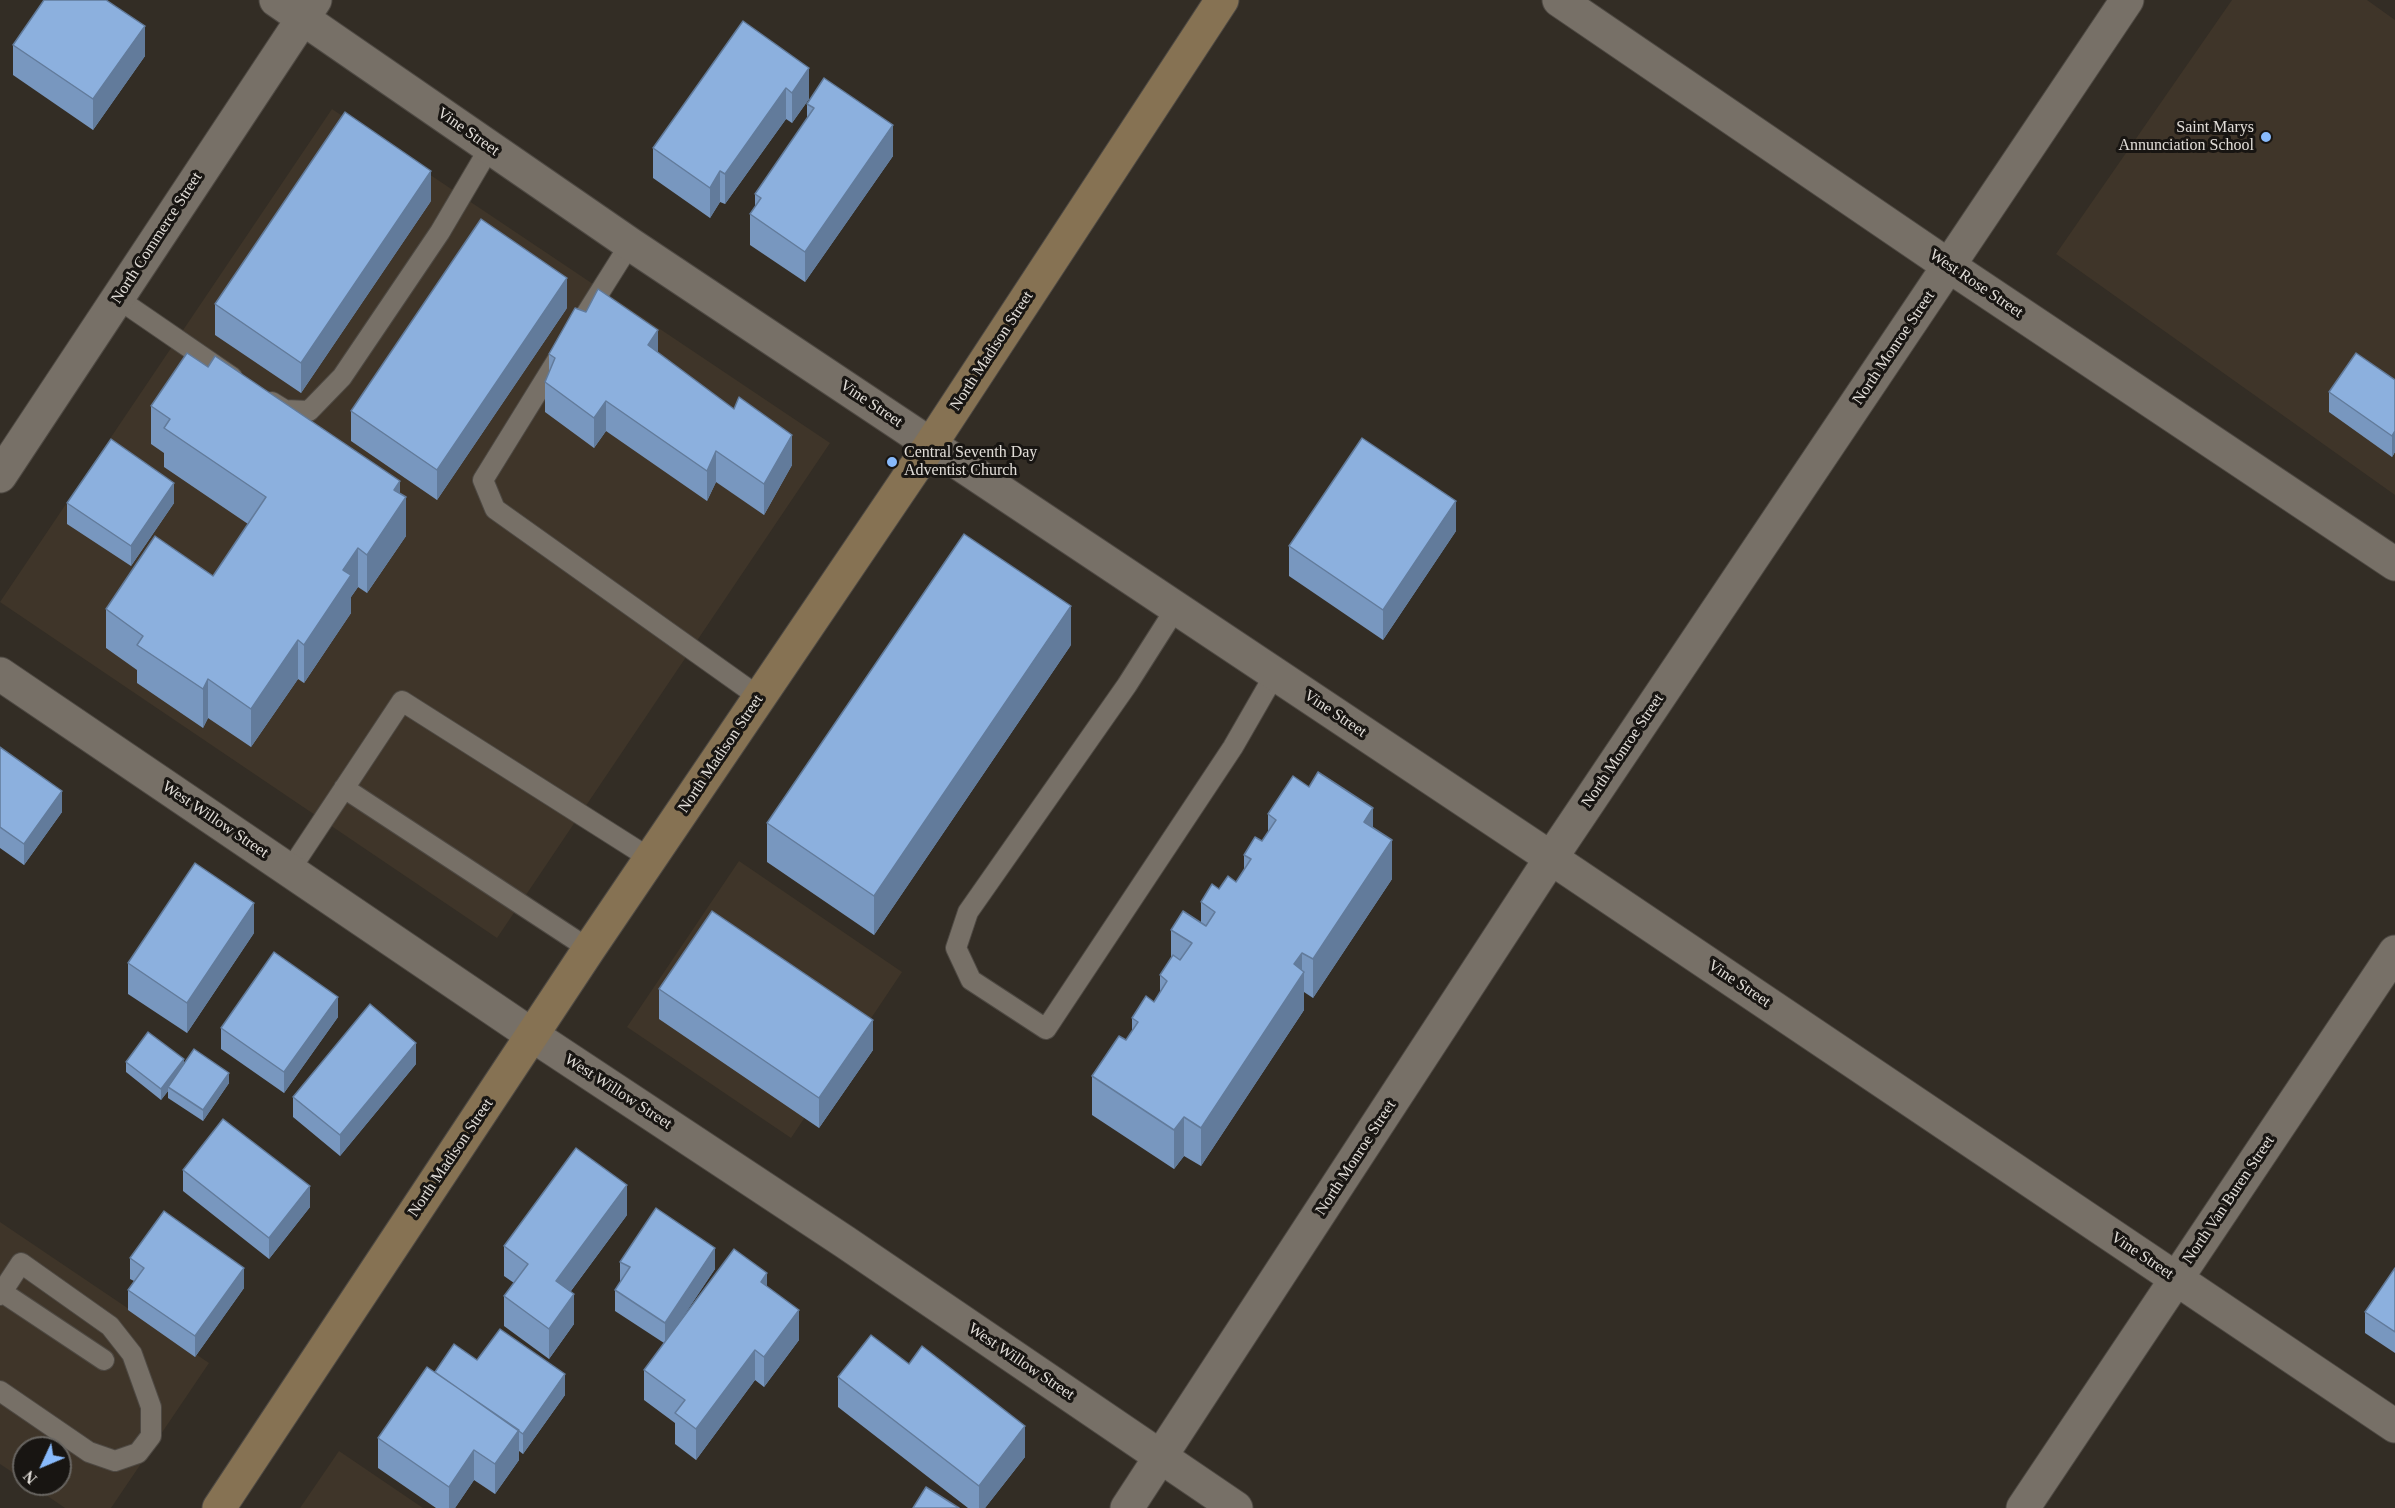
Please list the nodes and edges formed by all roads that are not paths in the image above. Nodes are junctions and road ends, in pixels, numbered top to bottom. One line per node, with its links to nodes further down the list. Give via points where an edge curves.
1 (276, 0): 5 (street, Vine Street)
2 (1222, 0): 10 (street, North Madison Street)
3 (1559, 0): 8 (street, West Rose Street)
4 (2127, 0): 8 (street, North Monroe Street)
5 (309, 9): 6 (street, Vine Street); 9 (street, North Commerce Street)
6 (490, 147): 7 (street, Vine Street); 9 (lane, via 440,232 342,376 309,411 285,410)
7 (630, 244): 10 (street, Vine Street); 16 (lane, via 483,480 495,509)
8 (1949, 266): 12 (street, West Rose Street); 18 (street, North Monroe Street)
9 (117, 298): 11 (street, North Commerce Street)
10 (931, 444): 13 (street, Vine Street); 16 (street, North Madison Street)
11 (0, 476)
12 (2395, 564)
13 (1176, 608): 15 (street, Vine Street); 15 (lane, via 1127,685 968,912 956,948 971,980 1046,1029 1233,747)
14 (0, 674): 20 (street, West Willow Street)
15 (1275, 674): 18 (street, Vine Street)
16 (759, 697): 19 (street, North Madison Street)
17 (344, 789): 19 (lane, via 402,701); 20 (lane); 21 (lane)
18 (1551, 858): 24 (street, Vine Street); 29 (street, North Monroe Street)
19 (651, 859): 21 (street, North Madison Street)
20 (290, 870): 23 (street, West Willow Street)
21 (589, 949): 23 (street, North Madison Street)
22 (2395, 952): 24 (street, North Van Buren Street)
23 (532, 1035): 29 (street, West Willow Street); 30 (street, North Madison Street)
24 (2176, 1279): 28 (street, Vine Street); 33 (street, North Van Buren Street)
25 (1, 1293): 26 (lane); 27 (lane, via 21,1263 110,1326 132,1354 151,1407 151,1436 138,1453 115,1461 89,1452)
26 (104, 1360)
27 (0, 1391)
28 (2395, 1426)
29 (1161, 1458): 31 (street, North Monroe Street); 32 (street, West Willow Street)
30 (219, 1508)
31 (1127, 1508)
32 (1236, 1508)
33 (2023, 1508)

